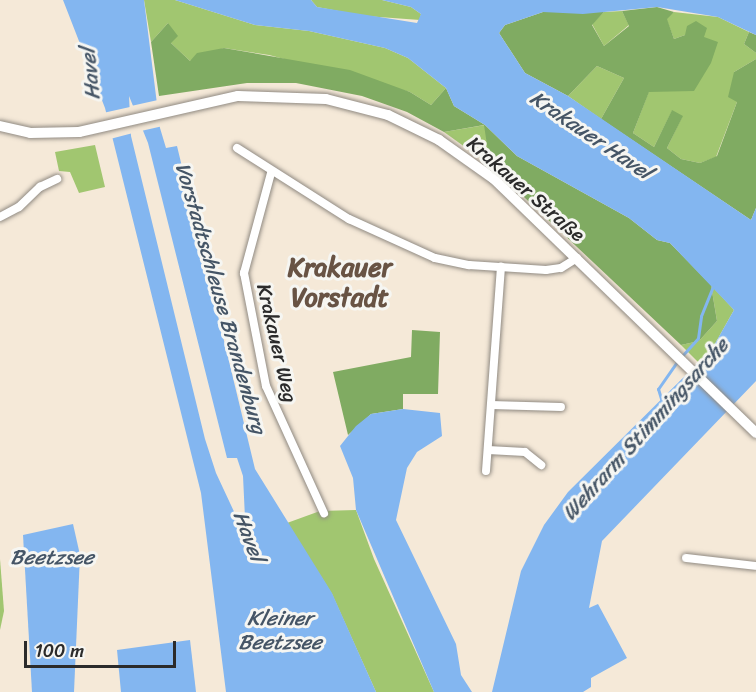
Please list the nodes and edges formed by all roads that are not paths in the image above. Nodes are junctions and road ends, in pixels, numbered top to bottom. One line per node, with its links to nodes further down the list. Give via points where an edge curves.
1 (0, 126): 6 (main road, Krakauer Straße, via 38,134 83,131 238,96 295,95 357,105 388,115 467,157)
2 (237, 148): 3 (street)
3 (271, 173): 7 (street, via 403,247 435,258); 14 (street, Krakauer Weg, via 244,273 266,386)
4 (57, 179): 5 (street)
5 (0, 217)
6 (577, 258): 7 (street, via 561,268 546,270); 10 (main road, Krakauer Straße)
7 (501, 267): 8 (street)
8 (491, 405): 9 (street); 11 (street)
9 (561, 407)
10 (756, 433)
11 (488, 450): 12 (street, via 525,452); 13 (street)
12 (541, 465)
13 (486, 471)
14 (324, 513)
15 (686, 558): 16 (street)
16 (756, 566)

